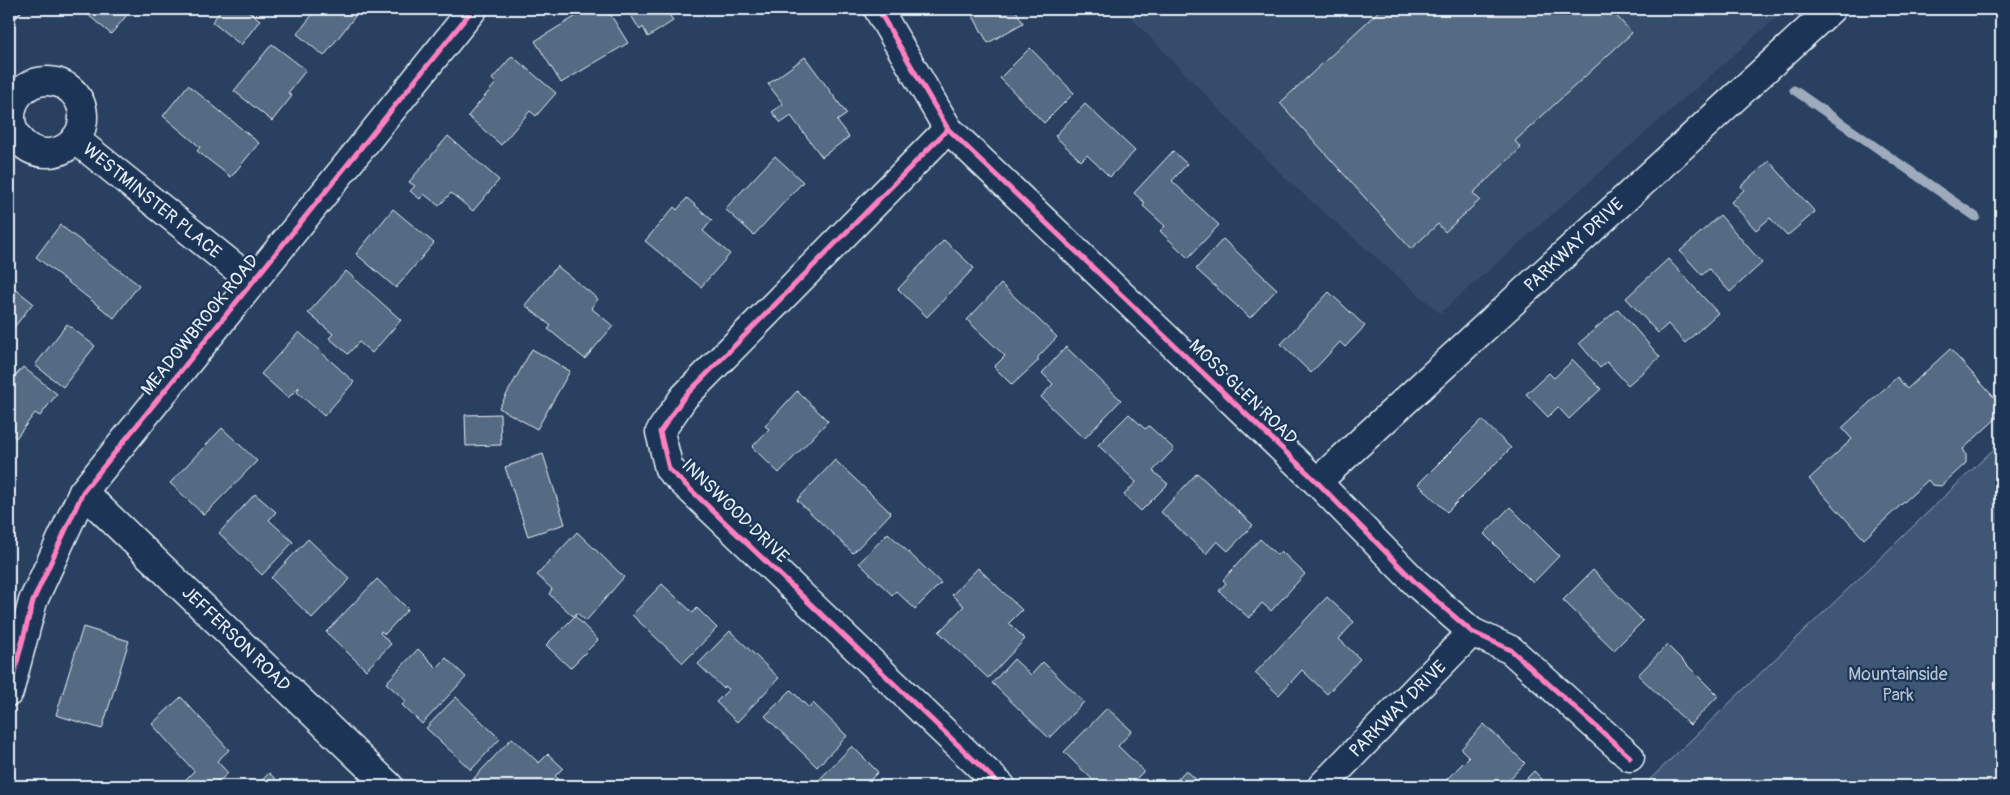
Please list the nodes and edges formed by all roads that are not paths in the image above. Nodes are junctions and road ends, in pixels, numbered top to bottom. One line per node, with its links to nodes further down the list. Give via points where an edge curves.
1 (12, 9): 5 (lane)
2 (473, 9): 9 (street, MEADOWBROOK ROAD)
3 (878, 9): 7 (street, MOSS GLEN ROAD)
4 (1831, 9): 10 (street, PARKWAY DRIVE)
5 (9, 13)
6 (11, 104): 8 (street, WESTMINSTER PLACE, via 12,127 24,146 34,151 57,152); 8 (street, WESTMINSTER PLACE, via 31,85 58,83 78,100 82,113 81,127)
7 (948, 129): 10 (street, MOSS GLEN ROAD); 16 (street, INNSWOOD DRIVE, via 684,397 660,432 669,468)
8 (75, 139): 9 (street, WESTMINSTER PLACE)
9 (252, 281): 11 (street, MEADOWBROOK ROAD)
10 (1317, 482): 12 (street, MOSS GLEN ROAD, via 1417,584)
11 (84, 492): 13 (street, MEADOWBROOK ROAD, via 33,601); 15 (street, JEFFERSON ROAD)
12 (1472, 632): 14 (street, MOSS GLEN ROAD, via 1511,650); 17 (street, PARKWAY DRIVE)
13 (9, 692)
14 (1630, 757)
15 (389, 786)
16 (1001, 786)
17 (1322, 786)

